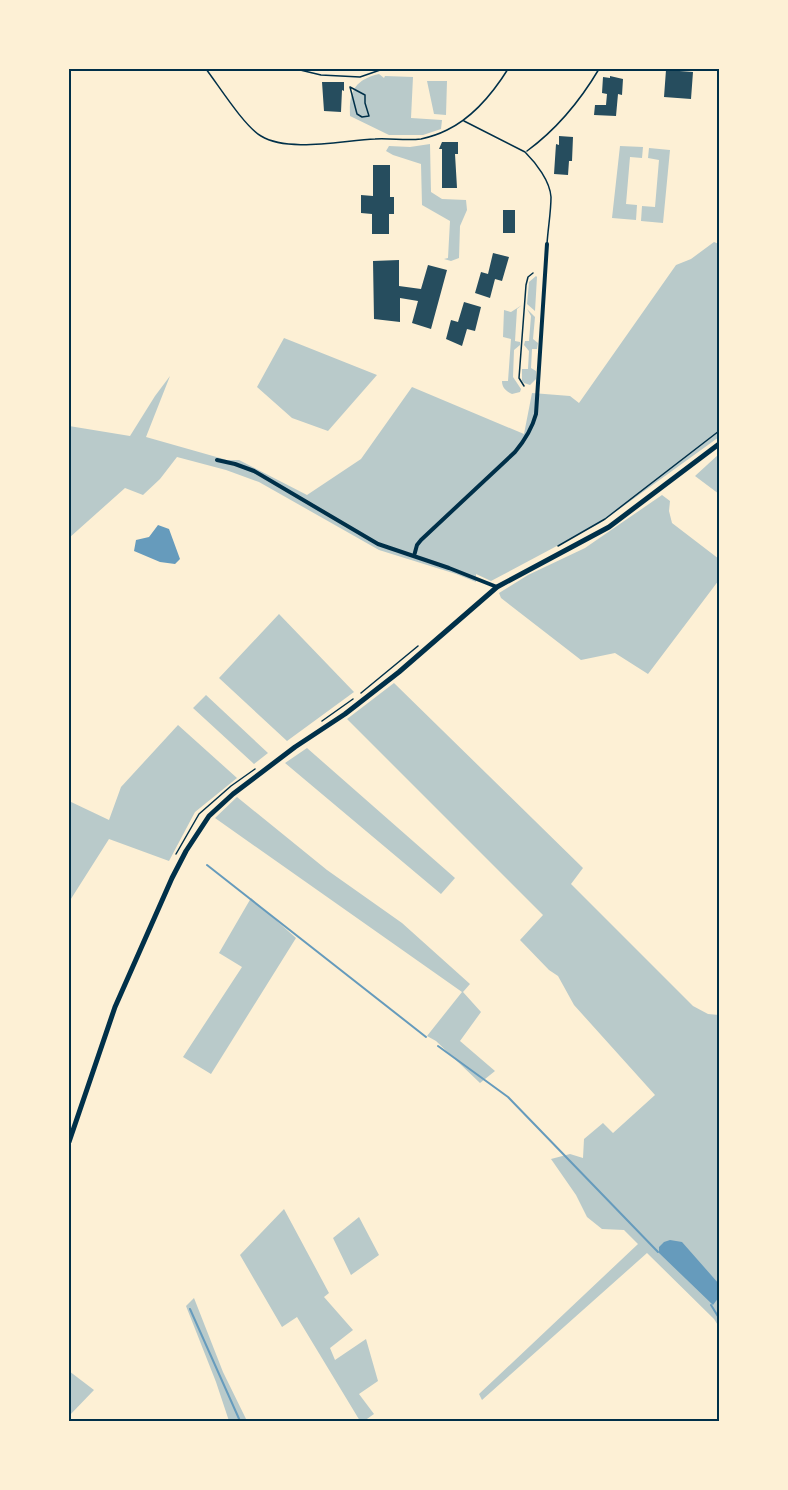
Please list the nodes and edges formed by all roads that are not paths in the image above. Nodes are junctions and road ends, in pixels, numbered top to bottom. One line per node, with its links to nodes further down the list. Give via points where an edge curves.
1 (206, 69): 6 (lane, via 246,121 261,136 275,142 423,139)
2 (296, 69): 3 (lane, via 360,77)
3 (383, 69)
4 (508, 69): 6 (lane, via 491,94)
5 (599, 69): 7 (lane, via 573,107)
6 (464, 121): 7 (lane)
7 (525, 152): 8 (lane, via 550,191)
8 (547, 244): 13 (street, via 534,423 523,442 494,474 421,540)
9 (533, 273): 10 (lane, via 526,285 519,378)
10 (524, 386)
11 (719, 444): 14 (main road, via 609,526)
12 (217, 460): 13 (street, via 254,471 378,544)
13 (414, 556): 14 (street)
14 (497, 587): 15 (main road, via 399,672 295,747 209,816 172,878 116,1008)
15 (69, 1142)

